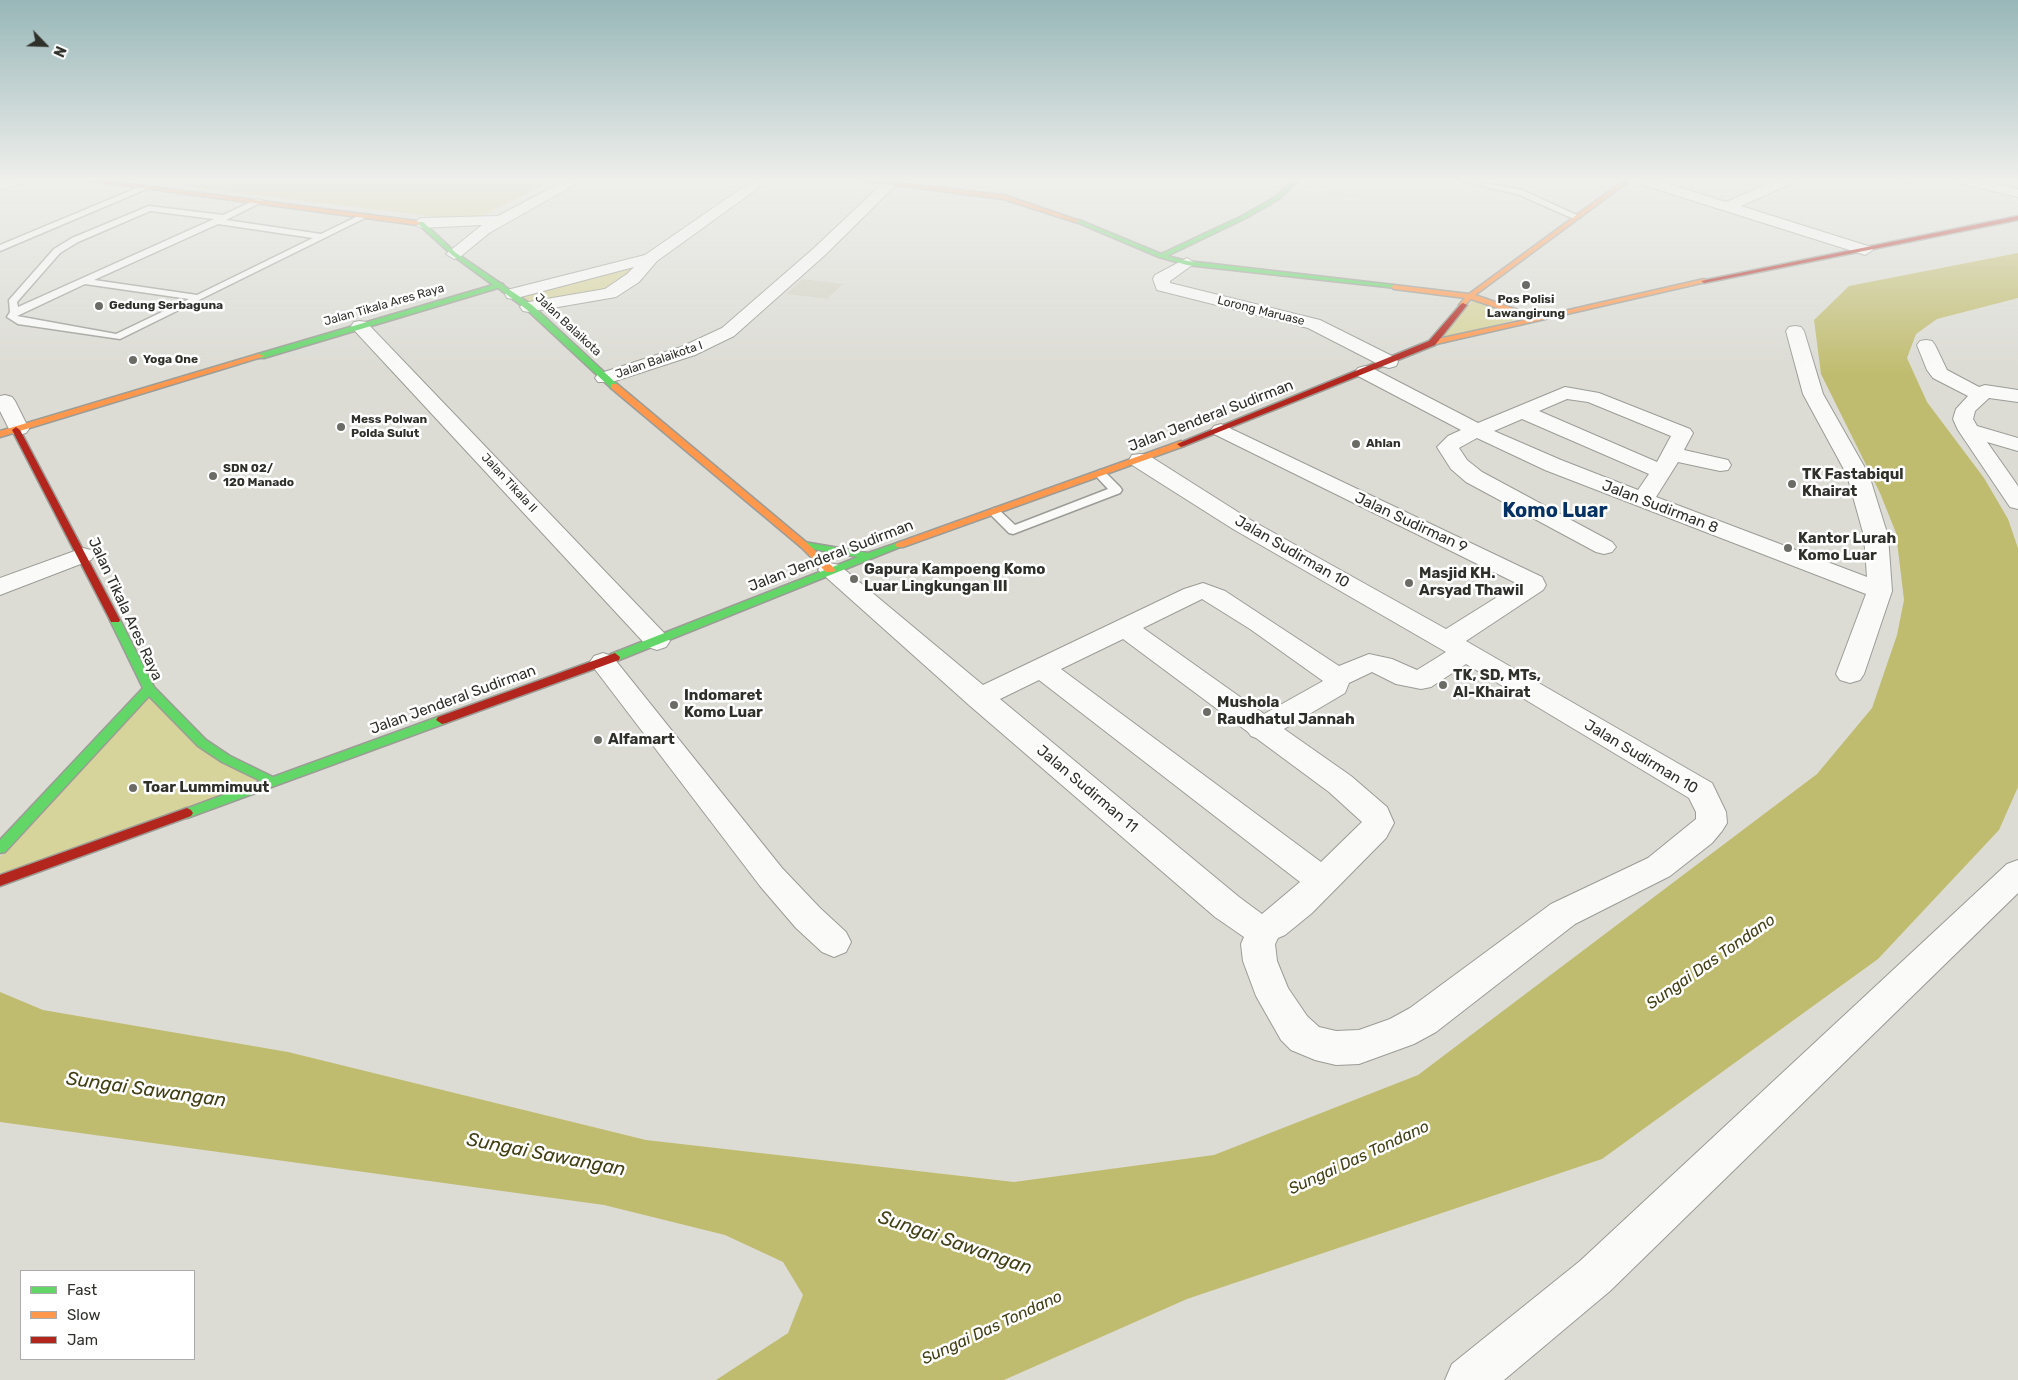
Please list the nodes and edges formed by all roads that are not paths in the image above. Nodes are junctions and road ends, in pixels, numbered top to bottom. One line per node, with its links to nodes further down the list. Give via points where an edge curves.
1 (66, 245): 27 (lane, via 57,251 12,302)
2 (162, 245): 19 (lane)
3 (305, 245): 23 (lane)
4 (445, 245): 14 (main road, Jalan Balaikota)
5 (464, 245): 14 (street)
6 (669, 245): 16 (street)
7 (826, 245): 35 (street, Jalan Balaikota I, via 728,332 688,351)
8 (1136, 245): 15 (main road)
9 (1183, 245): 15 (main road)
10 (1538, 245): 18 (main road, Jalan Jenderal Sudirman)
11 (1849, 245): 13 (street)
12 (1886, 245): 13 (main road)
13 (1864, 250): 26 (main road)
14 (454, 254): 20 (main road, Jalan Balaikota)
15 (1161, 256): 17 (main road)
16 (651, 258): 20 (street); 25 (street, via 633,278 610,293)
17 (1187, 263): 22 (main road); 33 (street, Lorong Maruase, via 1161,279 1163,286 1314,324)
18 (1495, 277): 21 (main road); 22 (main road, Jalan Jenderal Sudirman)
19 (83, 281): 23 (lane); 27 (lane)
20 (507, 290): 25 (main road, Jalan Balaikota); 29 (main road, Jalan Tikala Ares Raya)
21 (1503, 290)
22 (1470, 296): 28 (main road); 31 (main road, Jalan Jenderal Sudirman)
23 (200, 298): 27 (lane, via 117,336 18,321 12,315)
24 (1542, 305): 26 (main road)
25 (529, 307): 35 (main road, Jalan Balaikota)
26 (1576, 309): 28 (main road)
27 (15, 312)
28 (1535, 318): 31 (main road)
29 (360, 326): 40 (main road, Jalan Tikala Ares Raya); 61 (street, Jalan Tikala II)
30 (1794, 331): 59 (street, via 1813,394 1858,476 1876,536)
31 (1432, 342): 33 (main road, Jalan Jenderal Sudirman)
32 (1926, 345): 36 (street, via 1940,374)
33 (1389, 362): 34 (main road, Jalan Jenderal Sudirman)
34 (1365, 372): 41 (main road, Jalan Jenderal Sudirman); 43 (street, Jalan Sudirman 8)
35 (605, 378): 53 (main road, Jalan Balaikota)
36 (1980, 395): 37 (street, via 1993,391); 42 (street, via 1966,409 1963,419)
37 (2018, 396)
38 (4, 401): 40 (street)
39 (1522, 411): 43 (street); 47 (street); 47 (street, via 1565,393 1592,397 1683,432)
40 (18, 429): 44 (main road, Jalan Tikala Ares Raya); 55 (main road, Jalan Tikala Ares Raya)
41 (1221, 430): 46 (main road, Jalan Jenderal Sudirman); 62 (street, Jalan Sudirman 9, via 1533,582 1534,585)
42 (1968, 430): 45 (street); 51 (street)
43 (1478, 431): 50 (street, Jalan Sudirman 8); 54 (street, via 1455,440 1448,447 1459,464 1495,489)
44 (0, 434)
45 (2018, 445)
46 (1140, 460): 49 (main road, Jalan Jenderal Sudirman); 62 (street, Jalan Sudirman 10, via 1241,524)
47 (1667, 463): 48 (street); 50 (street)
48 (1720, 465)
49 (1100, 474): 52 (main road, Jalan Jenderal Sudirman); 52 (lane, via 1116,490 1013,530)
50 (1642, 500): 59 (street, Jalan Sudirman 8)
51 (2018, 502)
52 (994, 512): 56 (main road, Jalan Jenderal Sudirman)
53 (804, 545): 56 (main road); 57 (main road, Jalan Balaikota)
54 (1604, 546)
55 (83, 555): 58 (street); 67 (main road, Jalan Tikala Ares Raya)
56 (871, 555): 57 (main road, Jalan Jenderal Sudirman)
57 (830, 570): 61 (main road, Jalan Jenderal Sudirman); 68 (street, Jalan Sudirman 11)
58 (0, 587)
59 (1880, 592): 65 (street)
60 (1124, 627): 64 (street); 66 (street, via 1193,594 1206,592 1258,623); 69 (street)
61 (658, 641): 63 (main road, Jalan Jenderal Sudirman)
62 (1456, 647): 66 (street, via 1421,680 1406,678 1383,665 1369,662); 75 (street, Jalan Sudirman 10, via 1701,791 1711,812 1711,823 1651,872 1549,923 1422,1020 1401,1032 1360,1047 1336,1048 1315,1043 1294,1028 1274,996 1260,961 1258,944)
63 (603, 662): 70 (main road, Jalan Jenderal Sudirman); 76 (street, via 771,877)
64 (1040, 667): 68 (street); 73 (street)
65 (1850, 674)
66 (1337, 678): 69 (street, via 1336,686)
67 (149, 690): 70 (main road, via 202,743 226,760); 71 (main road, Jalan Tikala Ares Raya)
68 (979, 698): 75 (street, Jalan Sudirman 11, via 1227,907 1252,926)
69 (1261, 729): 73 (street, via 1340,784 1373,811 1378,823)
70 (271, 781): 74 (main road, Jalan Jenderal Sudirman)
71 (0, 848)
72 (2018, 873): 77 (street, via 1595,1276)
73 (1322, 880): 75 (street, via 1281,921)
74 (0, 881)
75 (1264, 929)
76 (834, 942)
77 (1468, 1380)

